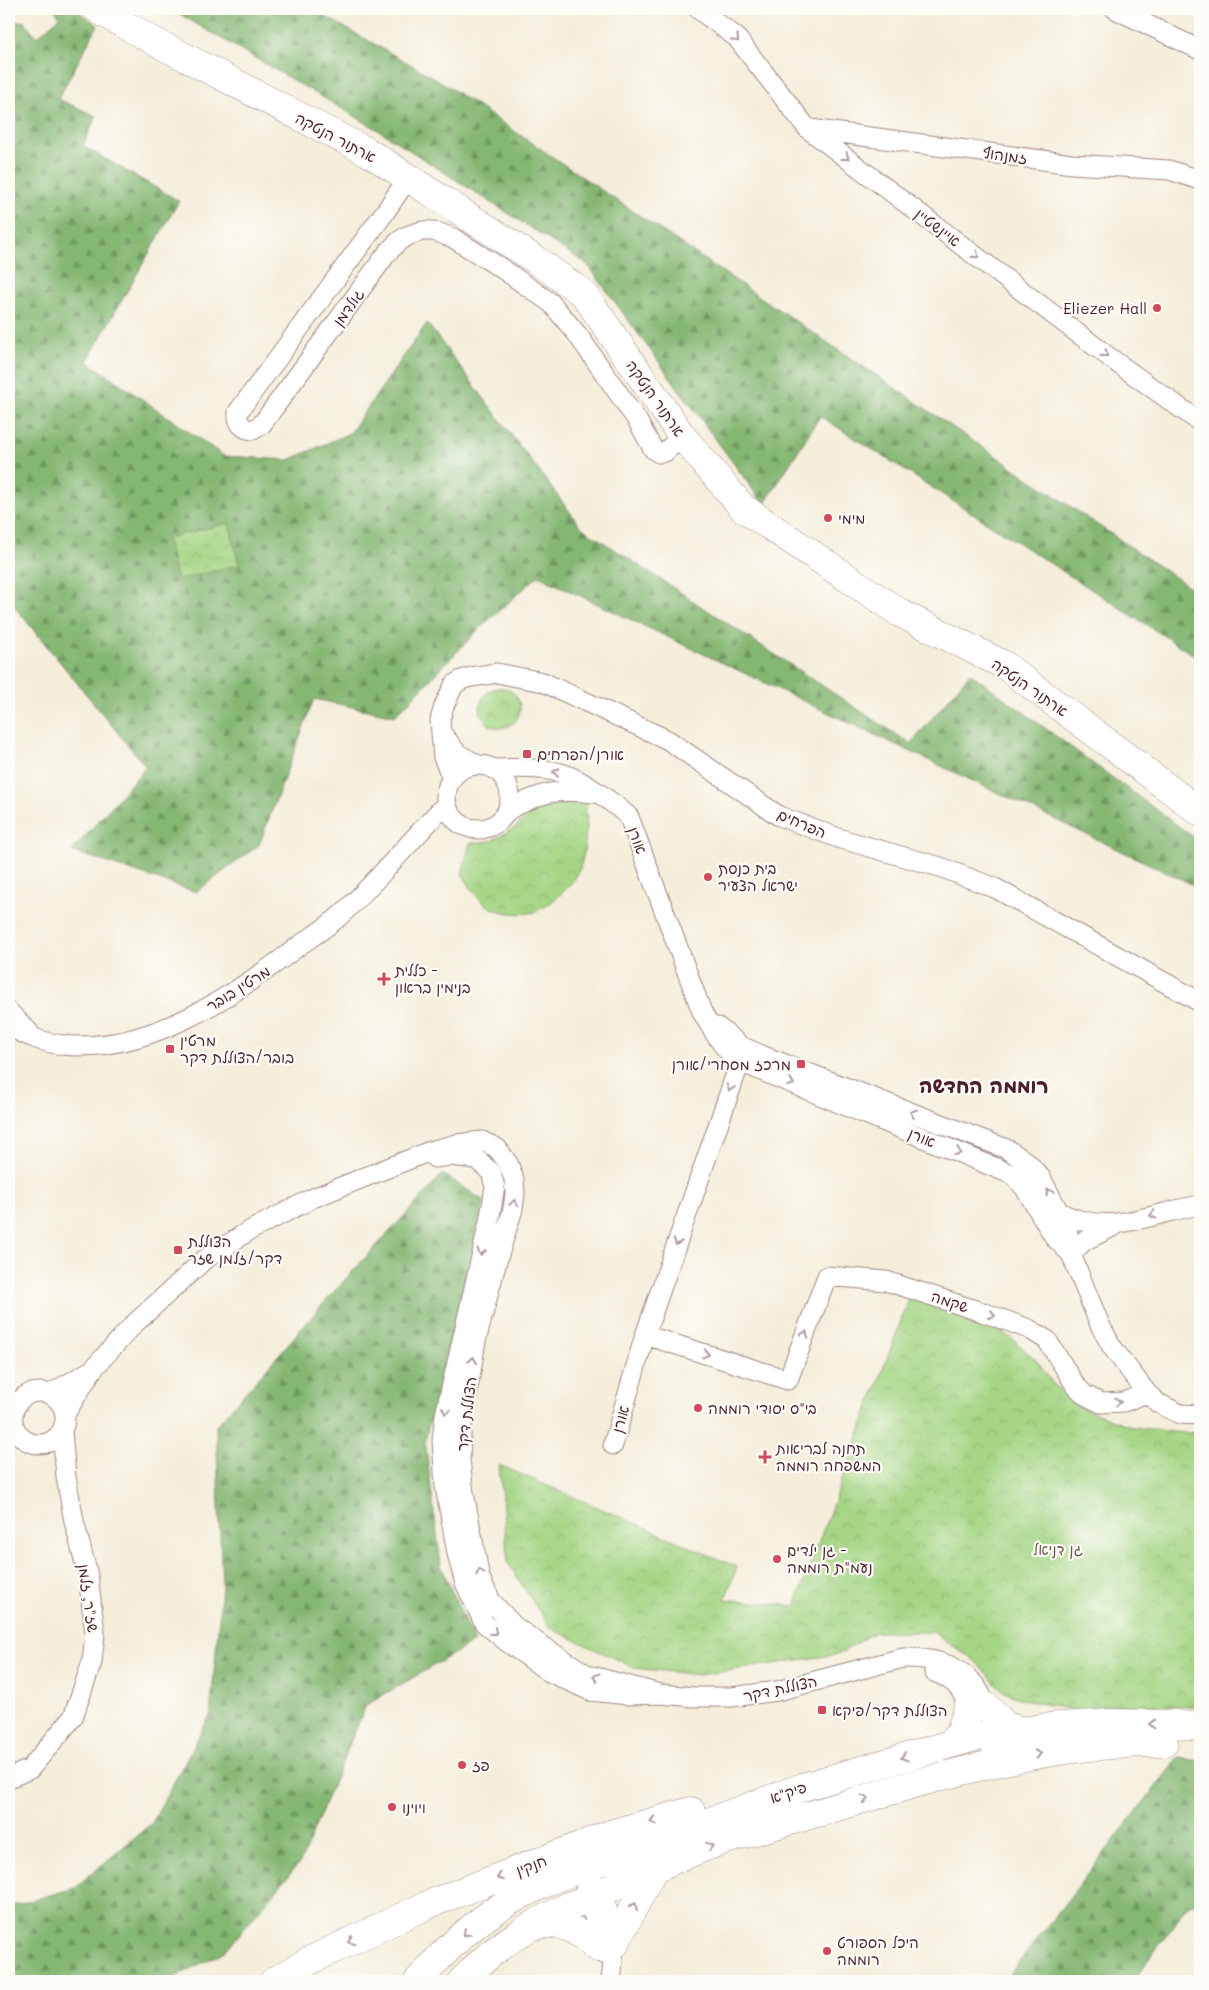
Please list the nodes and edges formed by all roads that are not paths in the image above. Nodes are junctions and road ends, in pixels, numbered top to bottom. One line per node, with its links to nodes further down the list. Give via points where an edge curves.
1 (97, 9): 6 (main road, ארתור הנטקה, via 368,152)
2 (698, 9): 5 (street, איינשטיין, one-way to 5, via 736,37)
3 (1115, 9): 4 (street)
4 (1200, 50)
5 (808, 129): 7 (street, זמנהוף, via 1072,164 1169,170); 8 (street, איינשטיין, one-way to 8)
6 (408, 178): 9 (main road, ארתור הנטקה, via 584,294); 9 (street, גולדמן, via 238,412 242,427 253,430 262,424 388,252 399,241 416,233 434,231 453,238 551,303 577,334 637,420 653,449 664,452)
7 (1200, 180)
8 (1200, 422)
9 (682, 436): 16 (main road, ארתור הנטקה, via 743,508 900,613 1004,665)
10 (441, 732): 11 (street, via 456,752); 12 (street, הפרחים, via 443,757); 17 (street, הפרחים, via 444,706 454,685 461,680 497,673 543,682 668,740 779,816 996,888)
11 (485, 767): 12 (street, via 464,768); 13 (street, אורן, one-way to 11, via 566,774 523,767); 14 (street, via 499,772 506,780 510,790)
12 (452, 778): 15 (street, via 448,785)
13 (599, 794): 14 (street, אורן, via 558,791 532,797); 19 (street, אורן, via 629,816)
14 (508, 810): 15 (street, via 487,828 462,825)
15 (451, 812): 21 (street, מרטין בובר, via 401,851 341,915 208,1008 166,1028 103,1044 62,1045)
16 (1200, 812)
17 (1200, 1002)
18 (9, 1012): 21 (street)
19 (702, 1012): 22 (street, אורן, via 741,1046); 23 (street, אורן, via 717,1040)
20 (9, 1028): 21 (street, מרטין בובר)
21 (38, 1040)
22 (758, 1054): 23 (street); 25 (street, אורן, one-way to 22, via 1041,1178 1028,1162 1007,1149)
23 (740, 1062): 27 (street, אורן, one-way to 27, via 1013,1175 1055,1238); 28 (street, אורן, one-way to 28)
24 (1200, 1205): 26 (street, one-way to 26)
25 (1059, 1212): 26 (street, via 1083,1222); 27 (street, אורן, via 1068,1233)
26 (1116, 1224): 27 (street, via 1084,1242)
27 (1071, 1254): 30 (street, via 1112,1347)
28 (645, 1335): 30 (street, שקמה, one-way to 30, via 788,1380 827,1276 886,1281 1029,1329 1046,1340 1076,1386 1085,1395 1102,1403 1124,1402); 37 (street, אורן)
29 (93, 1369): 31 (street, הצוללת דקר); 34 (street, הצוללת דקר); 39 (street, הצוללת דקר, via 133,1325 204,1260 248,1232 314,1198 390,1165 451,1156 476,1158 491,1172 495,1187 442,1440 445,1487 464,1583 484,1623 549,1672 590,1692 732,1697 777,1691 868,1666 932,1671 950,1678 964,1697)
30 (1147, 1392): 33 (street, via 1158,1403 1180,1414)
31 (50, 1394): 32 (street, via 33,1393); 34 (street, via 62,1406)
32 (17, 1397): 35 (street, via 19,1402)
33 (1200, 1415)
34 (64, 1422): 36 (street, via 57,1437); 38 (street, שז"ר, זלמן)
35 (12, 1425): 36 (street, via 26,1440)
36 (43, 1444): 38 (street, שז"ר, זלמן)
37 (613, 1445)
38 (66, 1477): 45 (street, שז"ר, זלמן, via 88,1575 95,1633 92,1662 73,1717 30,1768)
39 (977, 1707): 41 (main road, via 1006,1726); 42 (street, הצוללת דקר); 42 (main road, via 960,1733)
40 (1200, 1727): 41 (main road, פיק"א, one-way to 41, via 1111,1723)
41 (1022, 1731): 42 (main road, פיק"א)
42 (973, 1738): 44 (street, הצוללת דקר); 46 (main road, פיק"א, one-way to 46)
43 (1200, 1745): 44 (main road, פיק"א, one-way to 43, via 1060,1750 1131,1742)
44 (990, 1764): 48 (main road, פיק"א, one-way to 44, via 718,1843)
45 (9, 1778)
46 (803, 1787): 47 (main road, פיק"א); 53 (main road, חנקין, one-way to 53, via 693,1811 610,1834 427,1905 309,1960)
47 (584, 1868): 49 (street); 52 (main road, פיק"א, one-way to 52, via 502,1905)
48 (654, 1868): 49 (main road, פיק"א); 51 (main road, one-way to 48)
49 (593, 1896): 50 (main road, פיק"א); 51 (street, via 597,1923)
50 (525, 1929): 51 (main road, via 560,1923 581,1933); 54 (main road, פיק"א)
51 (609, 1960)
52 (417, 1978)
53 (274, 1981)
54 (462, 1981)

